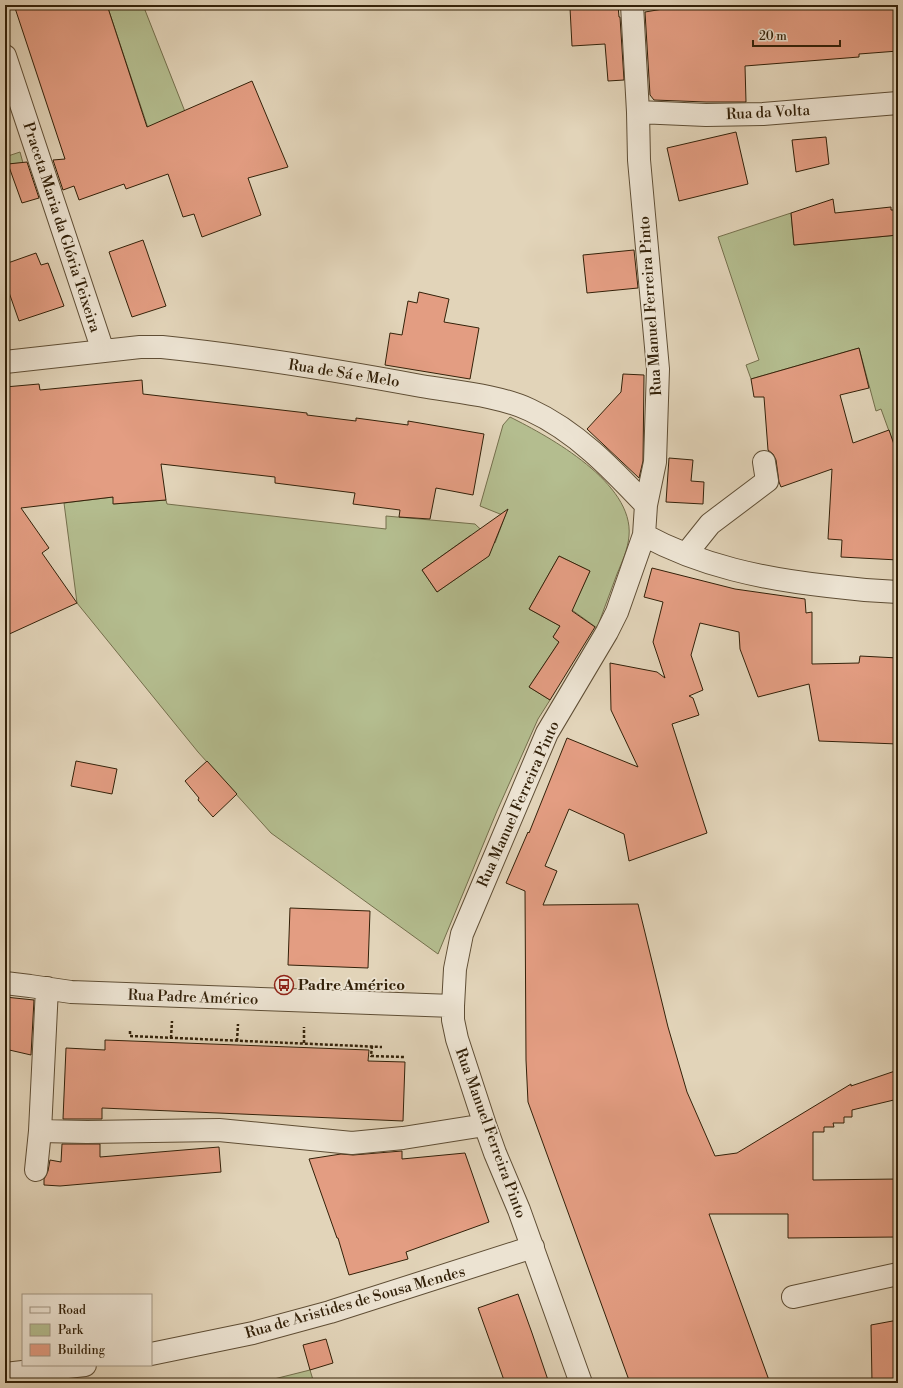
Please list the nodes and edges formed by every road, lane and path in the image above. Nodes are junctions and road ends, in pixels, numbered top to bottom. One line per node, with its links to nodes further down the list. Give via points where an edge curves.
1 (632, 5): 4 (street, Rua Manuel Ferreira Pinto)
2 (5, 56): 5 (street, Praceta Maria da Glória Teixeira)
3 (898, 103): 4 (street, Rua da Volta, via 770,114)
4 (638, 112): 8 (street, Rua Manuel Ferreira Pinto, via 639,160 658,369 655,462)
5 (103, 352): 6 (street, Rua de Sá e Melo); 8 (street, Rua de Sá e Melo, via 140,347 181,349 333,370 508,401 545,418 579,440)
6 (5, 362)
7 (764, 462): 10 (street, via 766,481 710,524)
8 (646, 505): 9 (street, Rua Manuel Ferreira Pinto)
9 (644, 535): 10 (street); 14 (street, Rua Manuel Ferreira Pinto, via 617,612 547,733 462,934 455,969)
10 (686, 554): 11 (street, via 731,570 760,576 836,587)
11 (898, 592)
12 (5, 983): 13 (street, Rua Padre Américo)
13 (47, 988): 14 (street, Rua Padre Américo, via 101,994); 26 (street)
14 (453, 1006): 25 (street, Rua Manuel Ferreira Pinto, via 457,1039)
15 (130, 1031): 18 (path, via 130,1036)
16 (171, 1033): 18 (path)
17 (237, 1036): 20 (path)
18 (171, 1038): 20 (path)
19 (304, 1039): 21 (path)
20 (237, 1041): 21 (path)
21 (304, 1043): 22 (path)
22 (372, 1046): 23 (path); 24 (path, via 372,1056)
23 (382, 1046)
24 (405, 1057)
25 (485, 1125): 26 (street, via 352,1143 219,1130); 28 (street, Rua Manuel Ferreira Pinto)
26 (40, 1131): 27 (street)
27 (36, 1170)
28 (533, 1247): 31 (street, Rua de Aristides de Sousa Mendes, via 322,1314 253,1333); 34 (street, Rua Manuel Ferreira Pinto)
29 (898, 1274): 30 (street)
30 (793, 1297)
31 (152, 1354)
32 (77, 1366): 33 (street)
33 (5, 1374)
34 (581, 1383)

